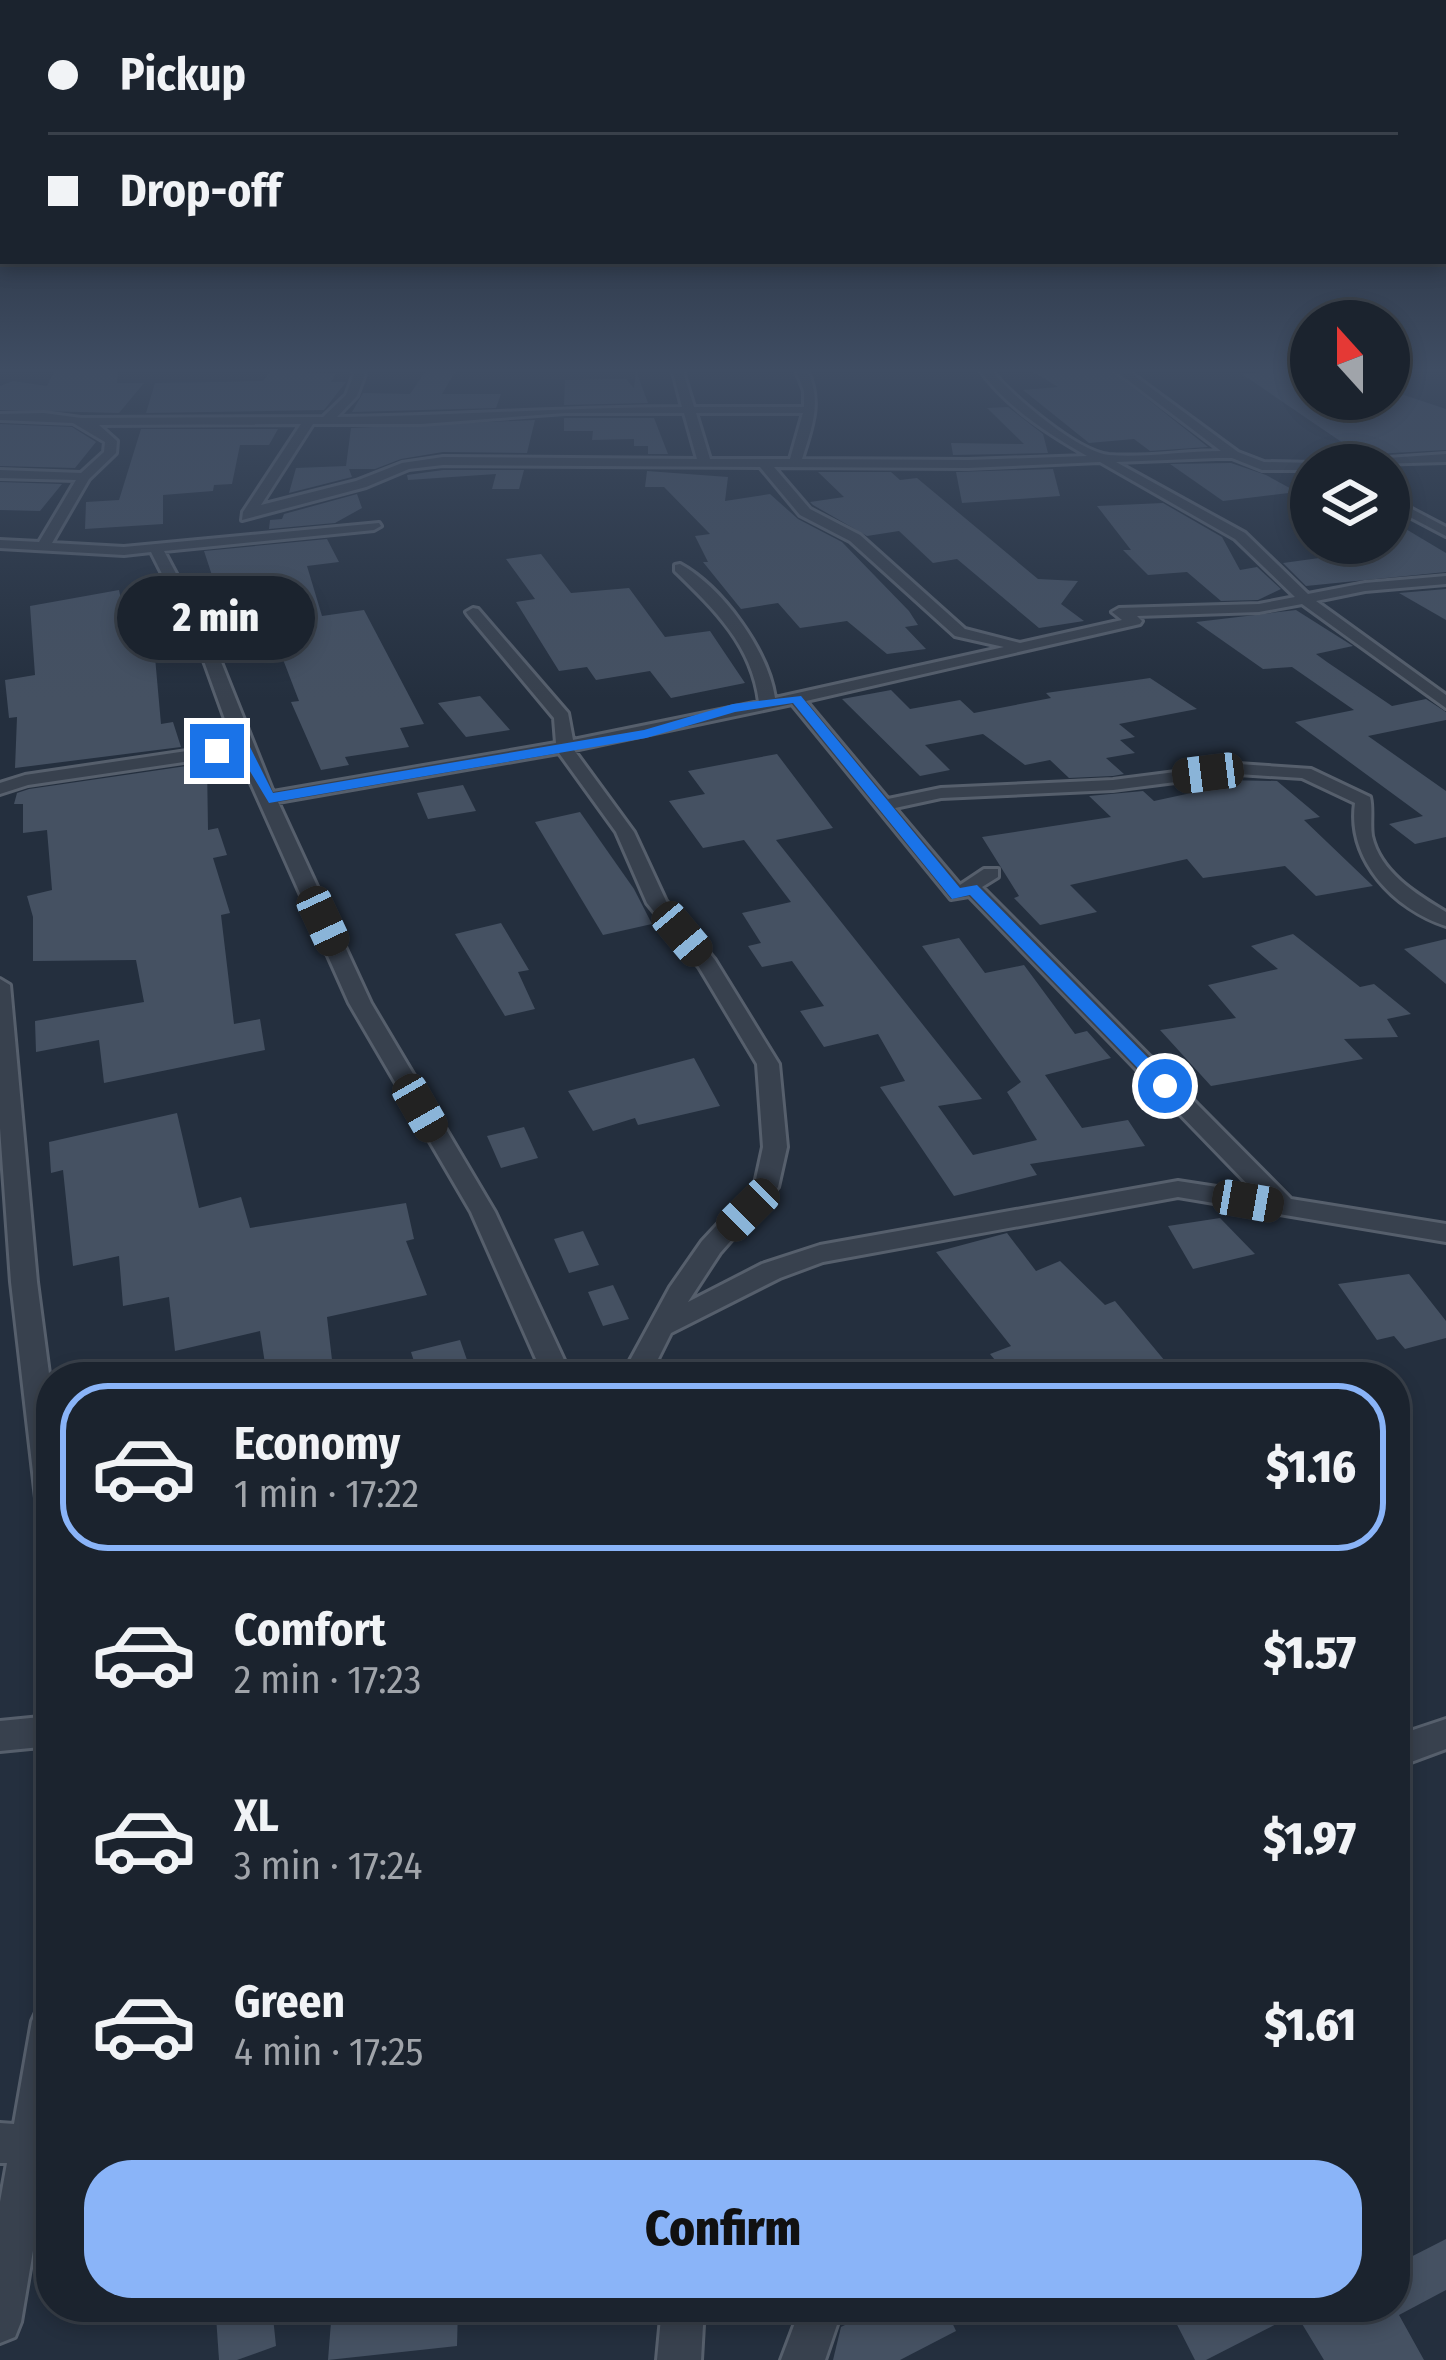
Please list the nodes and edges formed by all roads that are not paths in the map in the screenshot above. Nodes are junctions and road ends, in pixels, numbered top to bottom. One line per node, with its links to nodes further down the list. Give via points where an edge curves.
1 (83, 478): 14 (street)
2 (272, 478): 7 (street)
3 (372, 478): 7 (street)
4 (777, 478): 20 (street, via 805,512 855,538 960,633)
5 (1138, 478): 9 (street)
6 (1174, 478): 9 (street)
7 (250, 512): 12 (street)
8 (1410, 512): 11 (street)
9 (1202, 513): 18 (street, via 1240,536)
10 (374, 526): 12 (street)
11 (1446, 532)
12 (233, 539): 15 (street)
13 (0, 544): 14 (street)
14 (43, 547): 15 (street)
15 (155, 549): 24 (street, via 229,697)
16 (680, 568): 22 (street, via 756,656)
17 (1446, 580): 18 (street)
18 (1306, 601): 20 (street, via 1119,612 1135,621); 23 (street)
19 (473, 612): 25 (street, via 562,718)
20 (1022, 646): 21 (street)
21 (796, 699): 22 (street); 28 (street)
22 (767, 703): 25 (street)
23 (1446, 703)
24 (244, 748): 26 (street); 27 (street)
25 (565, 749): 27 (street); 35 (street, via 625,832 657,903 708,964 769,1064 775,1147 766,1187 711,1247)
26 (0, 789)
27 (269, 798): 36 (street, via 360,1003 483,1212)
28 (883, 806): 30 (street, via 958,895); 31 (street, via 940,793 1288,769 1364,801 1358,815 1367,858)
29 (991, 873): 30 (street)
30 (972, 888): 33 (street)
31 (1446, 920)
32 (0, 985): 38 (street)
33 (1282, 1207): 34 (street); 35 (street, via 1178,1189 820,1254)
34 (1446, 1233)
35 (656, 1330): 37 (street)
36 (550, 1362)
37 (642, 1362)
38 (36, 1378)
39 (36, 1732): 41 (street)
40 (1446, 1734): 42 (street)
41 (0, 1736)
42 (1410, 1747)
43 (36, 2072): 44 (street)
44 (15, 2144): 45 (street)
45 (0, 2322)
46 (682, 2322): 48 (street)
47 (817, 2322): 49 (street)
48 (679, 2360)
49 (803, 2360)

